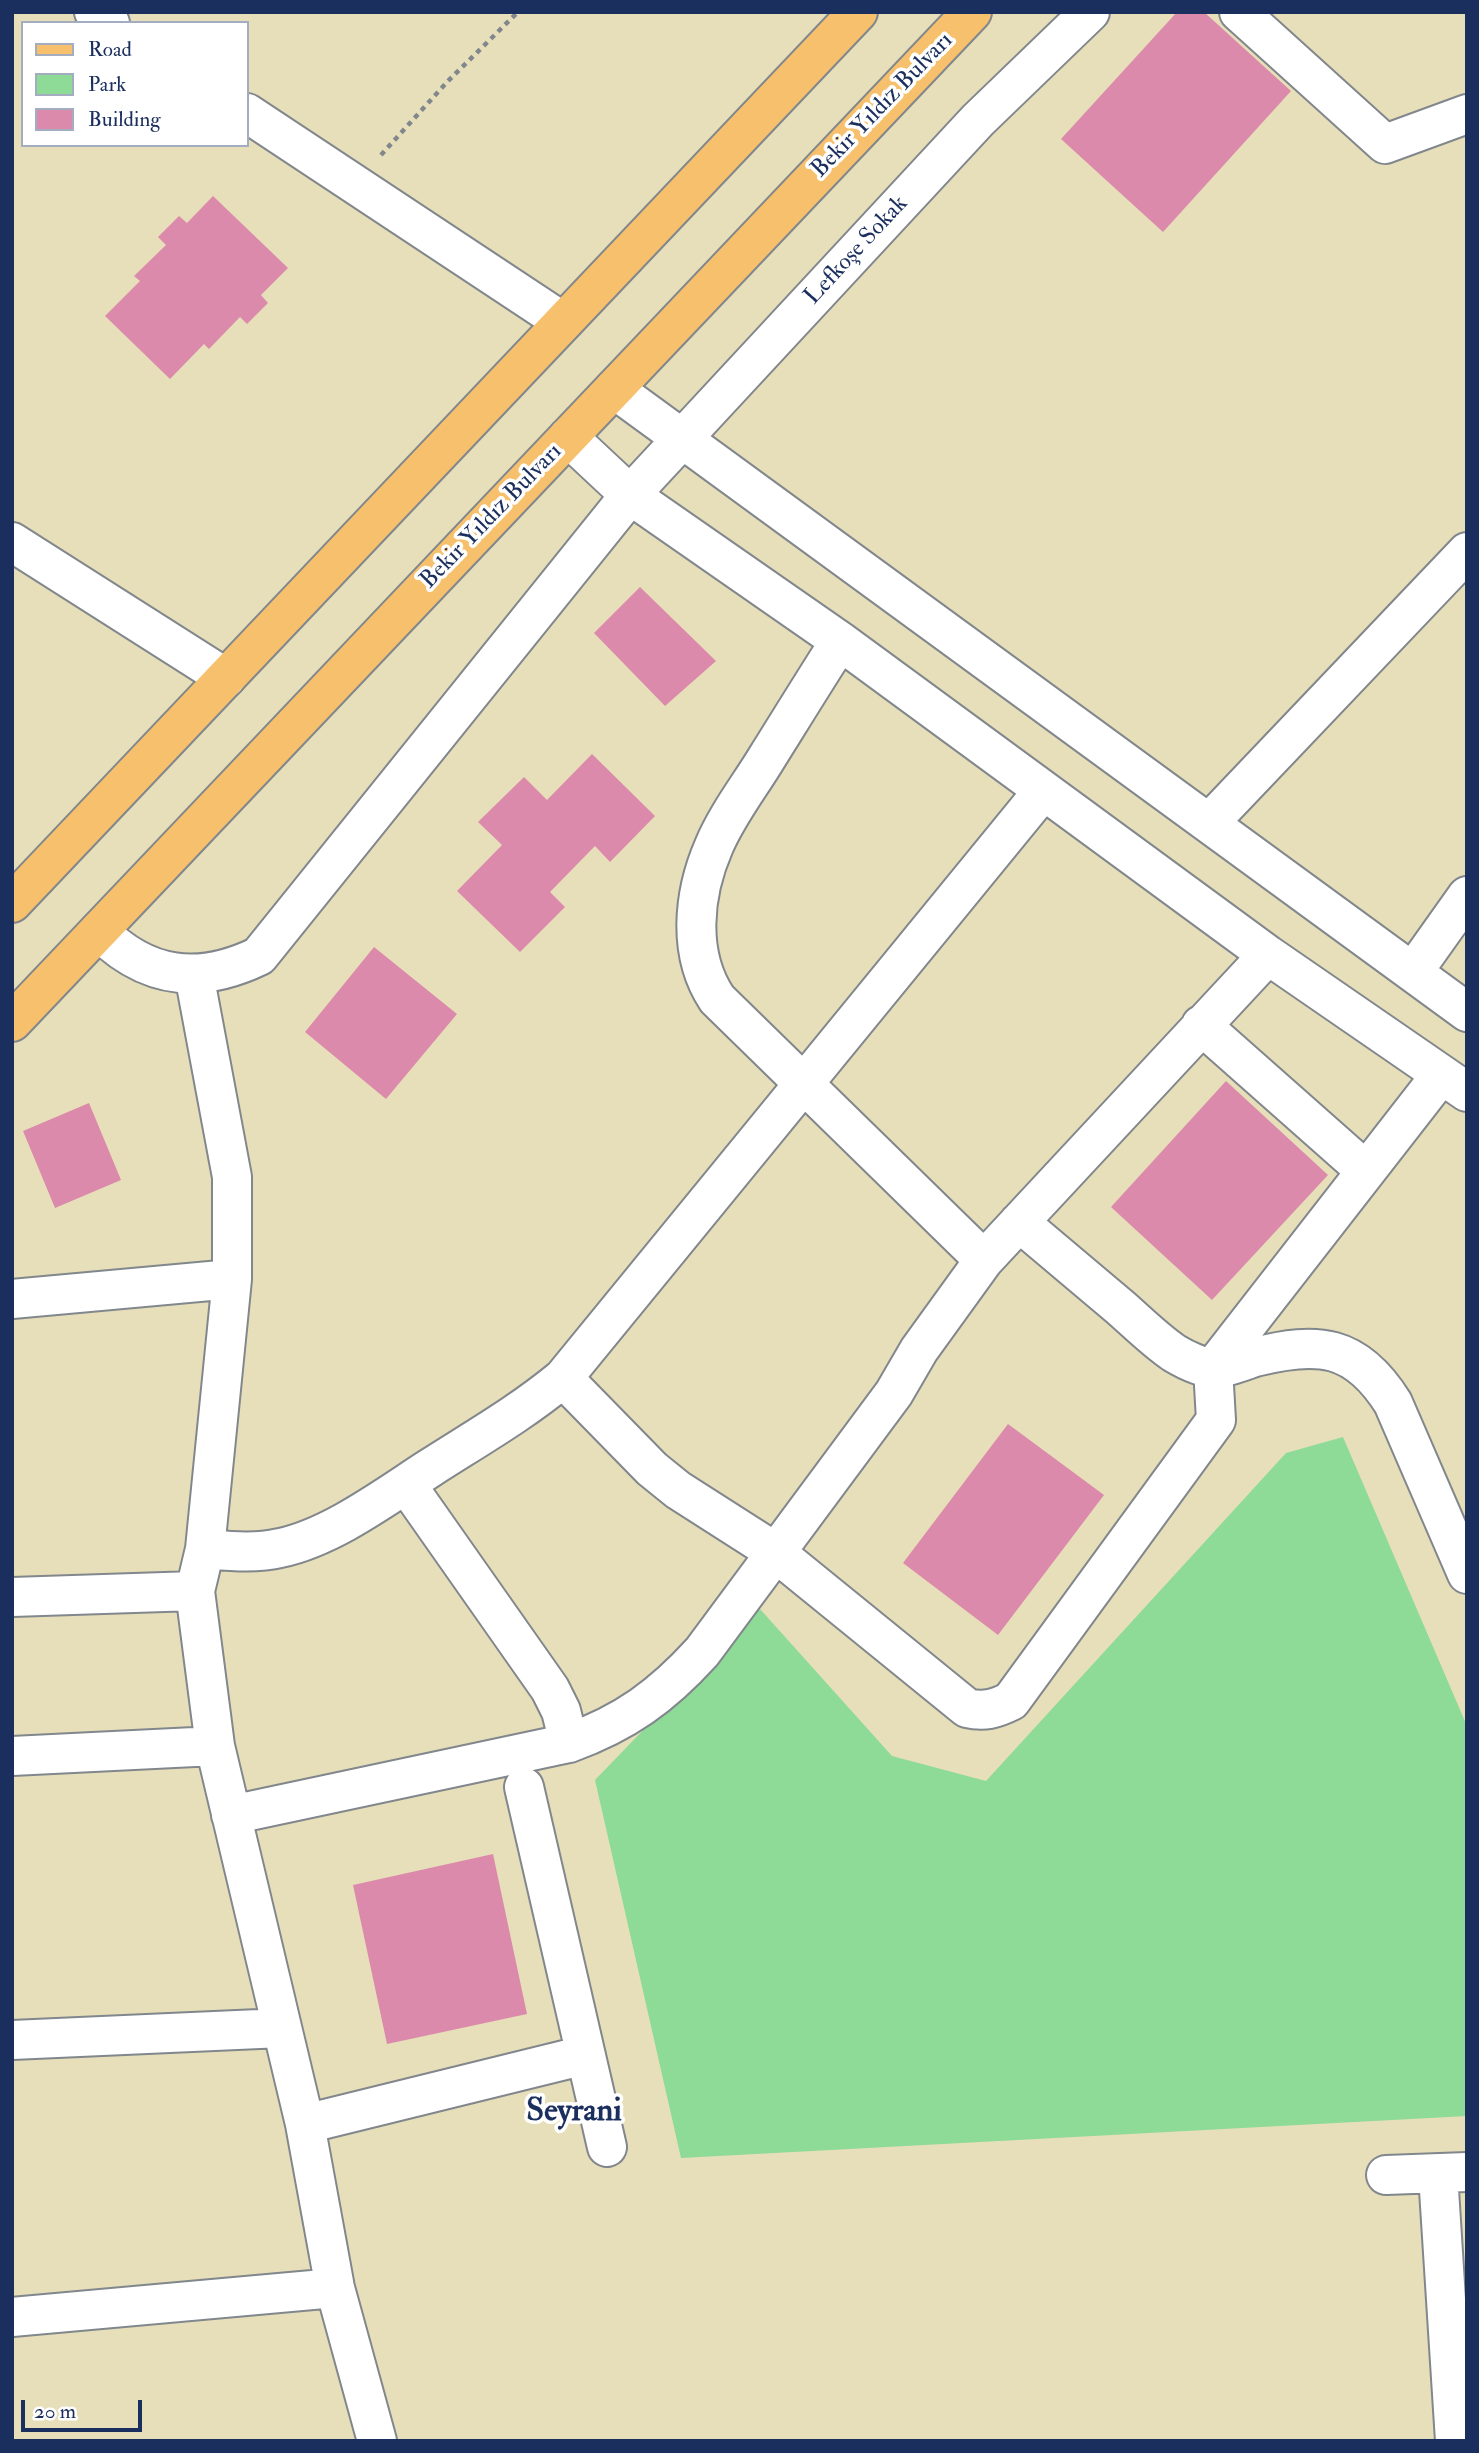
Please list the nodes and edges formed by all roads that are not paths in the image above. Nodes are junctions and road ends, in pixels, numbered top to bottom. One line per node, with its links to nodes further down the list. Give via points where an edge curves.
1 (858, 12): 7 (main road)
2 (972, 12): 8 (main road, Bekir Yıldız Bulvarı)
3 (1090, 12): 10 (street, Lefkoşe Sokak, via 978,120)
4 (1239, 12): 6 (street, via 1385,144)
5 (248, 114): 7 (street)
6 (1467, 114)
7 (564, 322): 15 (main road)
8 (614, 389): 9 (main road, Bekir Yıldız Bulvarı); 10 (street)
9 (568, 437): 11 (street); 20 (main road, Bekir Yıldız Bulvarı)
10 (682, 439): 11 (street, Lefkoşe Sokak); 17 (street)
11 (630, 495): 14 (street); 23 (street, Lefkoşe Sokak, via 259,956 217,972)
12 (12, 542): 15 (street)
13 (1467, 552): 17 (street)
14 (840, 641): 16 (street); 27 (street, via 715,844 699,894 696,922 707,984)
15 (226, 678): 19 (main road)
16 (1043, 791): 21 (street); 27 (street)
17 (1209, 823): 22 (street)
18 (1467, 896): 22 (street)
19 (12, 903)
20 (99, 931): 23 (street, Lefkoşe Sokak, via 132,958 172,973); 25 (main road, Bekir Yıldız Bulvarı)
21 (1268, 955): 26 (street); 28 (street)
22 (1413, 972): 24 (street)
23 (194, 974): 32 (street, via 232,1177)
24 (1467, 1012)
25 (12, 1022)
26 (1201, 1025): 29 (street); 30 (street)
27 (802, 1083): 31 (street); 35 (street)
28 (1454, 1084): 29 (street)
29 (1366, 1171): 34 (street)
30 (1019, 1222): 31 (street); 34 (street, via 1176,1354)
31 (984, 1259): 38 (street, via 894,1393)
32 (232, 1279): 33 (street); 37 (street)
33 (12, 1299)
34 (1213, 1368): 38 (street, via 1216,1420 1011,1701 996,1709 967,1707); 39 (street, via 1308,1347 1326,1349 1364,1367 1393,1403)
35 (563, 1378): 36 (street, via 506,1421); 38 (street, via 652,1469)
36 (406, 1484): 37 (street, via 310,1540 246,1552); 42 (street, via 551,1689)
37 (205, 1549): 40 (street)
38 (775, 1552): 42 (street, via 677,1679 624,1719)
39 (1467, 1573)
40 (195, 1591): 41 (street); 43 (street)
41 (12, 1597)
42 (569, 1744): 46 (street)
43 (215, 1746): 44 (street); 46 (street)
44 (12, 1756)
45 (524, 1787): 49 (street)
46 (231, 1815): 47 (street)
47 (282, 2028): 48 (street); 50 (street)
48 (12, 2040)
49 (586, 2055): 50 (street); 51 (street)
50 (305, 2124): 54 (street)
51 (607, 2147)
52 (1452, 2173): 53 (street); 57 (street)
53 (1386, 2175)
54 (335, 2288): 55 (street); 56 (street)
55 (12, 2317)
56 (377, 2441)
57 (1455, 2441)

